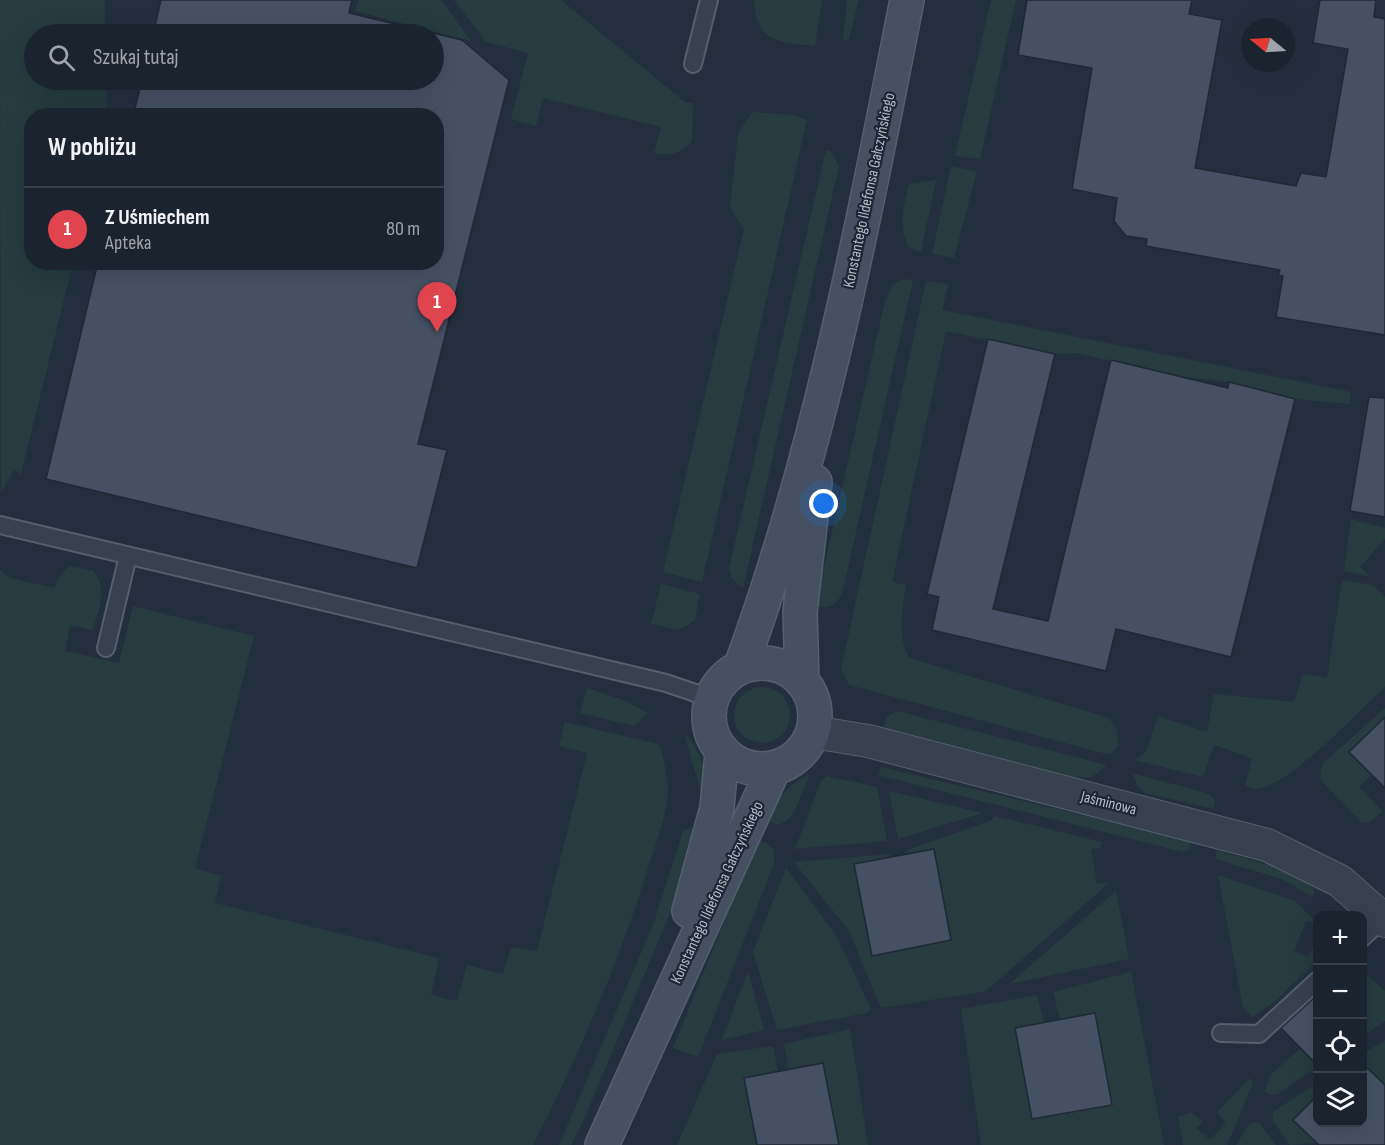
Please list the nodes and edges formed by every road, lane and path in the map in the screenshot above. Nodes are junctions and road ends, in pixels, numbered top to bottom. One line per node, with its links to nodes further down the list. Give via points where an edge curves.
1 (709, 0): 3 (lane)
2 (907, 0): 4 (street, Konstantego Ildefonsa Gałczyńskiego)
3 (693, 64)
4 (826, 380): 8 (street, Konstantego Ildefonsa Gałczyńskiego, via 764,603); 9 (street, Konstantego Ildefonsa Gałczyńskiego, via 800,612)
5 (0, 525): 6 (lane)
6 (128, 556): 7 (lane); 10 (lane, via 666,683)
7 (106, 648)
8 (741, 666): 9 (street, via 774,663); 10 (street, via 719,683)
9 (802, 680): 11 (street, via 814,704)
10 (710, 698): 12 (street, via 709,722)
11 (813, 732): 13 (street, via 798,755); 14 (street, Jaśminowa, via 868,741 1267,845 1340,881)
12 (722, 752): 13 (street, via 746,767); 16 (street, Konstantego Ildefonsa Gałczyńskiego, via 716,815)
13 (774, 768): 16 (street, Konstantego Ildefonsa Gałczyńskiego)
14 (1377, 926)
15 (1313, 984): 17 (lane, via 1260,1034)
16 (660, 1016): 18 (street, Konstantego Ildefonsa Gałczyńskiego)
17 (1221, 1034)
18 (602, 1145)

